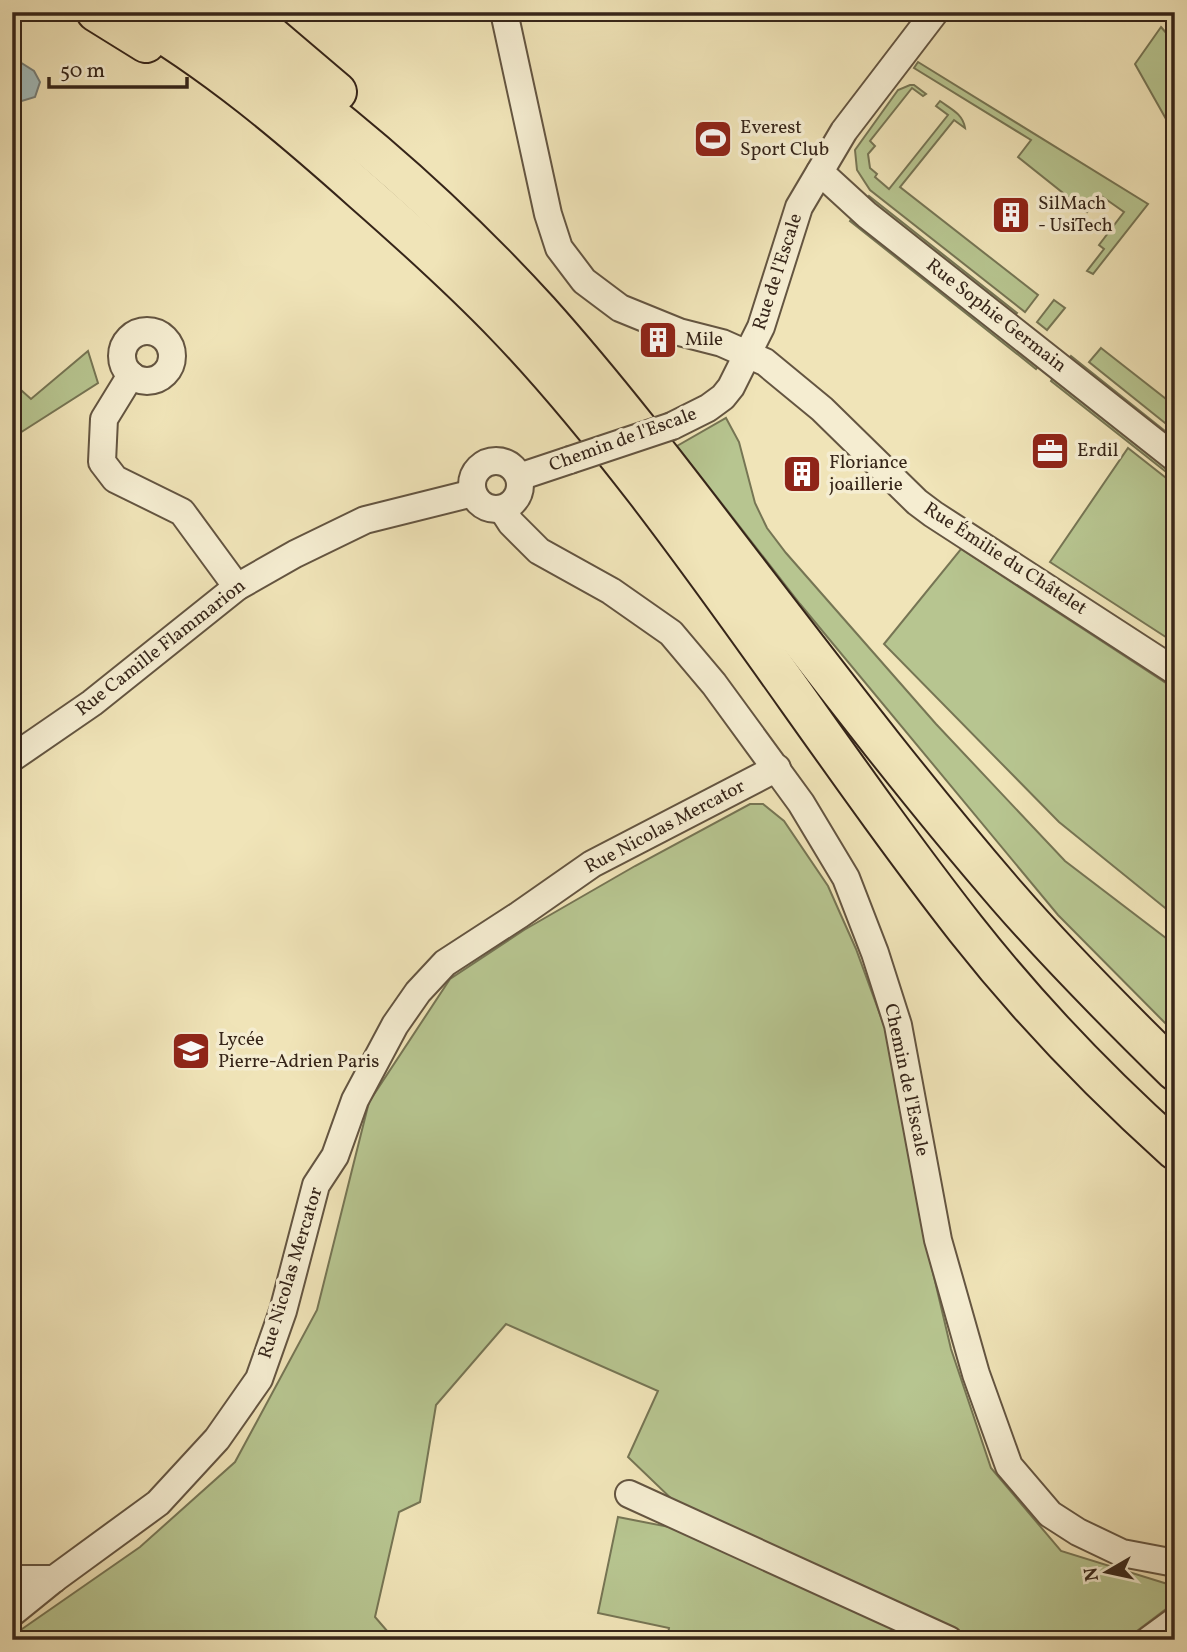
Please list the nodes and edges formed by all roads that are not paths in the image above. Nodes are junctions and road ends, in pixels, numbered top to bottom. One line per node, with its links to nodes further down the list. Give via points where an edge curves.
1 (96, 12): 7 (highway)
2 (127, 12): 7 (highway, via 223,74)
3 (190, 12): 9 (highway, via 352,134)
4 (243, 12): 9 (highway, via 318,73 401,151)
5 (505, 12): 10 (street, Rue Émilie du Châtelet, via 559,248 584,281 620,308)
6 (935, 12): 8 (street, Rue de l'Escale, via 844,131)
7 (279, 118): 22 (highway, via 496,316 582,412 648,494 968,931 1075,1055)
8 (820, 172): 10 (street, Rue de l'Escale, via 799,206); 13 (street, Rue Sophie Germain, via 867,215)
9 (478, 249): 21 (highway, via 627,413 1009,898)
10 (750, 354): 12 (street, Rue de l'Escale); 18 (street, Rue Émilie du Châtelet, via 799,389 925,508)
11 (131, 375): 17 (street, via 104,419 102,462 115,479 182,512)
12 (723, 397): 14 (street, Chemin de l'Escale, bridge, via 691,419)
13 (1175, 458)
14 (519, 477): 15 (street, via 510,465 487,462 476,471); 16 (street, via 519,493)
15 (473, 493): 16 (street, via 488,508); 17 (street, Rue Camille Flammarion, via 365,520)
16 (502, 509): 20 (street, Chemin de l'Escale, via 538,551 611,591 671,633)
17 (237, 587): 19 (street, Rue Camille Flammarion, via 92,703)
18 (1175, 671)
19 (15, 753)
20 (776, 768): 24 (street, Chemin de l'Escale, via 846,878 875,953 898,1025 938,1240 976,1374 1009,1466 1050,1514 1078,1532 1122,1553); 26 (street, Rue Nicolas Mercator, via 592,864 445,963 418,992 355,1100 335,1156 316,1185 283,1311 259,1379 217,1439 158,1503)
21 (1175, 1071)
22 (1175, 1150)
23 (629, 1494): 29 (street)
24 (1175, 1563)
25 (12, 1579): 26 (street)
26 (54, 1579): 27 (street, Rue Nicolas Mercator)
27 (12, 1613)
28 (1175, 1621): 30 (street)
29 (949, 1640)
30 (1149, 1640)

